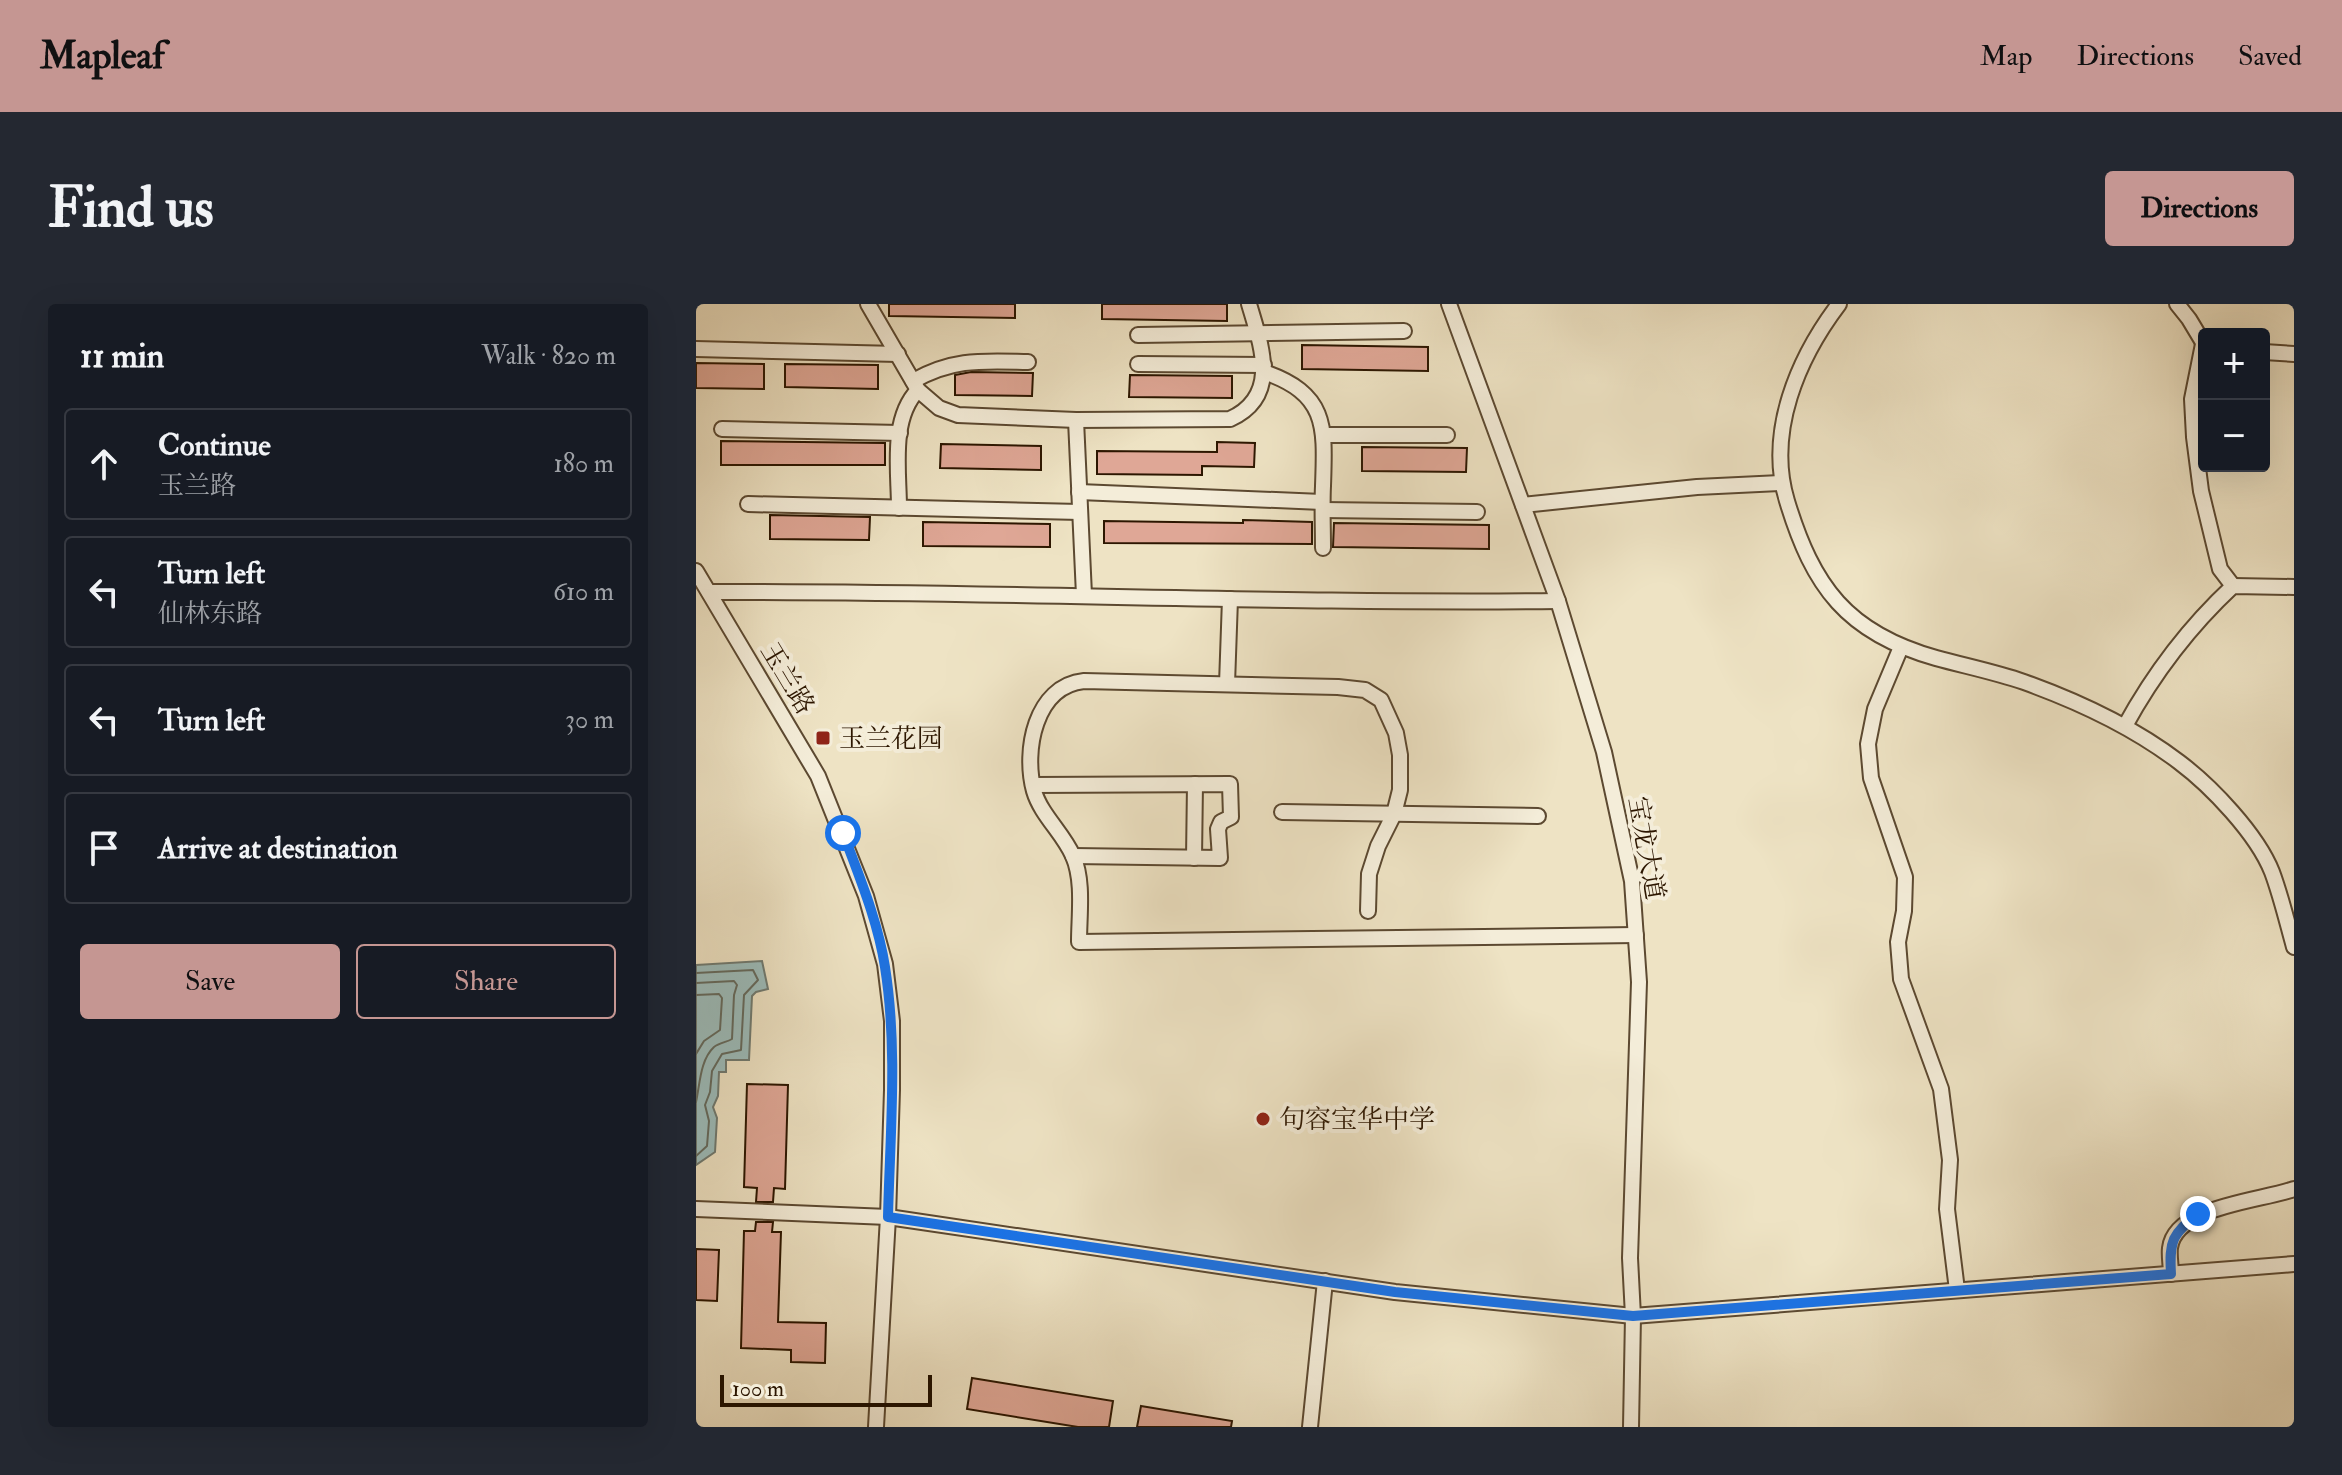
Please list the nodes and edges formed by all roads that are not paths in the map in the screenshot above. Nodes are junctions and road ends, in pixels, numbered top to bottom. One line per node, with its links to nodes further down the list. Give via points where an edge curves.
1 (868, 304): 12 (street)
2 (1249, 304): 7 (street)
3 (1449, 304): 27 (street, 宝龙大道)
4 (1839, 304): 24 (street, via 1802,363 1789,397)
5 (2177, 304): 8 (street)
6 (1404, 331): 7 (street)
7 (1258, 333): 9 (street); 16 (street)
8 (2198, 334)
9 (1138, 335)
10 (696, 349): 12 (street)
11 (2270, 352): 13 (street)
12 (898, 354): 18 (street)
13 (2294, 354)
14 (1028, 362): 18 (street, via 951,364)
15 (1138, 364): 16 (street)
16 (1264, 368): 19 (street, via 1257,396 1247,411 1230,419); 22 (street, via 1306,397 1318,412)
17 (2198, 372): 34 (street, via 2192,399 2201,491 2220,569)
18 (916, 386): 19 (street, via 939,408 958,415); 21 (street)
19 (1076, 420): 25 (street)
20 (722, 429): 21 (street)
21 (900, 433): 29 (street)
22 (1325, 435): 23 (street); 28 (street)
23 (1447, 435)
24 (1782, 483): 27 (street); 40 (street, via 1805,551 1834,599 1862,626)
25 (1079, 492): 28 (street); 30 (street)
26 (748, 504): 29 (street)
27 (1523, 505): 39 (street, 宝龙大道)
28 (1322, 506): 31 (street); 32 (street)
29 (899, 508): 30 (street)
30 (1080, 512): 37 (street)
31 (1477, 512)
32 (1323, 548)
33 (696, 571): 36 (street, 玉兰路)
34 (2233, 586): 35 (street); 42 (street, via 2169,654)
35 (2294, 587)
36 (709, 592): 37 (street); 55 (street, 玉兰路, via 818,776 866,896 885,964 892,1021)
37 (1084, 595): 38 (street)
38 (1230, 599): 39 (street); 41 (street)
39 (1558, 601): 51 (street, 宝龙大道, via 1604,752 1632,881)
40 (1901, 647): 42 (street, via 2023,682); 59 (street, via 1875,709 1868,744 1871,778 1905,877 1898,942 1901,979 1941,1089)
41 (1227, 684): 44 (street, via 1068,682 1049,699 1032,739); 46 (street, via 1338,687 1365,690 1381,700 1400,755)
42 (2125, 726): 52 (street, via 2179,762 2251,838 2271,870)
43 (1195, 784): 44 (street); 49 (street); 49 (street, via 1230,784 1231,817 1218,829 1220,858)
44 (1034, 785): 48 (street)
45 (1282, 812): 46 (street)
46 (1394, 814): 47 (street); 50 (street, via 1369,874)
47 (1538, 816)
48 (1073, 856): 49 (street); 51 (street, via 1079,877 1079,942)
49 (1194, 858)
50 (1368, 911)
51 (1636, 935): 60 (street, 宝龙大道)
52 (2294, 947)
53 (2294, 1189): 57 (street, via 2198,1214 2179,1228 2170,1247)
54 (696, 1209): 55 (street)
55 (888, 1217): 58 (street); 61 (street, 玉兰路)
56 (2294, 1264): 57 (street)
57 (2171, 1274): 59 (street)
58 (1325, 1281): 60 (street); 62 (street)
59 (1957, 1290): 60 (street)
60 (1633, 1316): 63 (street, 宝龙大道)
61 (876, 1427)
62 (1310, 1427)
63 (1631, 1427)

